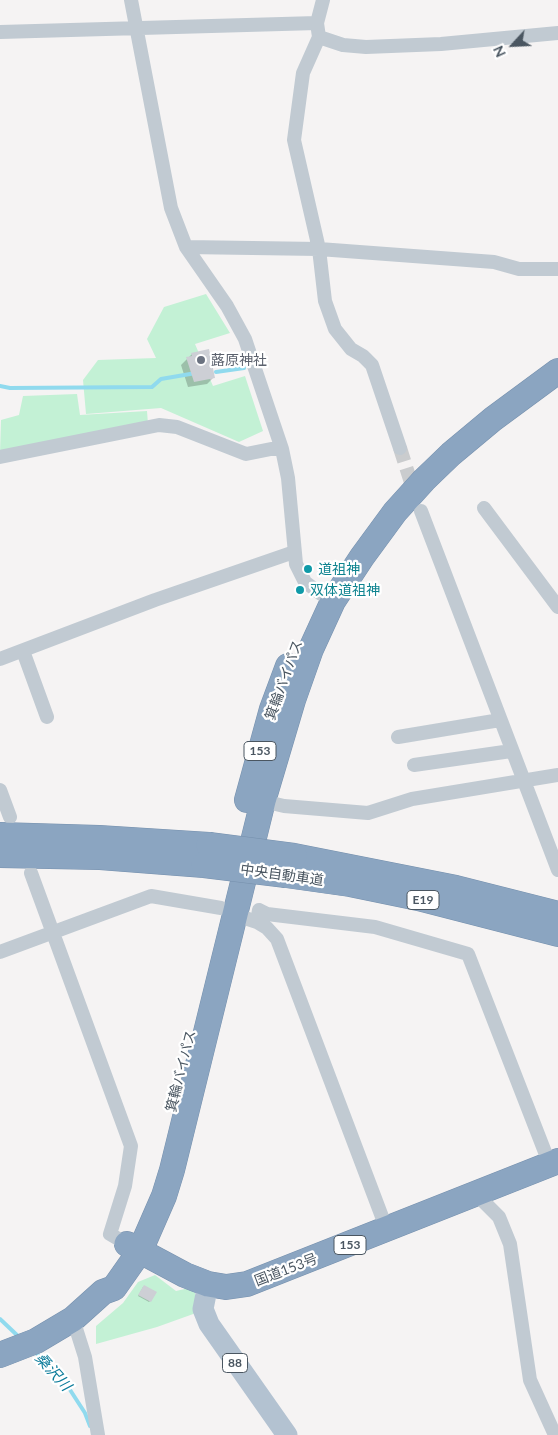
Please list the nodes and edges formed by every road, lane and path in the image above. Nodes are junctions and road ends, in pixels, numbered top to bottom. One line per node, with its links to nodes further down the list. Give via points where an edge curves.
1 (131, 0): 4 (street)
2 (323, 0): 3 (street)
3 (317, 23): 4 (street); 7 (street)
4 (136, 28): 5 (street); 8 (street, via 171,208)
5 (0, 32)
6 (558, 33): 7 (street, via 366,47 343,45)
7 (318, 37): 9 (street, via 303,73 294,140)
8 (186, 248): 9 (street); 14 (street, via 227,306 245,339)
9 (319, 249): 10 (street, via 484,261 519,269); 13 (street, via 325,301 335,329 372,366)
10 (558, 269)
11 (558, 352): 19 (highway, 箕輪バイパス / 153, via 436,446 385,498 347,548)
12 (558, 371): 31 (highway, 箕輪バイパス / 153, via 493,418 451,454 395,512 362,556 333,601 311,649)
13 (400, 448)
14 (282, 449): 15 (street, via 246,454 177,427 159,425); 18 (street, via 288,478)
15 (0, 457)
16 (484, 508): 20 (street)
17 (421, 512): 24 (street)
18 (294, 552): 19 (street, via 305,582); 21 (street)
19 (322, 594): 39 (highway, 箕輪バイパス / 153, via 303,626 272,709)
20 (558, 608)
21 (23, 650): 22 (street); 23 (street)
22 (0, 659)
23 (47, 717)
24 (500, 720): 25 (street); 26 (street)
25 (398, 736)
26 (512, 751): 27 (street); 29 (street)
27 (414, 766)
28 (558, 775): 29 (street)
29 (523, 780): 31 (street, via 412,799 368,813 284,806); 36 (street)
30 (0, 790): 32 (street)
31 (263, 801): 39 (highway, 箕輪バイパス / 153)
32 (5, 826): 34 (highway, 中央自動車道 / E19)
33 (0, 855): 34 (highway, 中央自動車道 / E19)
34 (207, 855): 35 (highway, 中央自動車道 / E19, bridge)
35 (290, 865): 38 (highway, 中央自動車道 / E19, via 456,888); 41 (highway, 中央自動車道 / E19, via 350,884)
36 (557, 866)
37 (31, 872): 40 (street)
38 (558, 914)
39 (238, 915): 40 (street, via 151,896); 43 (street, via 259,910 267,914 375,927 468,954); 45 (street, via 267,928 277,939); 46 (highway, 箕輪バイパス / 153, via 164,1196)
40 (52, 933): 42 (street); 46 (street, via 131,1146 125,1186 110,1234)
41 (558, 934)
42 (0, 952)
43 (554, 1163): 44 (highway, 国道153号 / 153)
44 (476, 1194): 45 (highway, 国道153号 / 153); 52 (street, via 498,1217 510,1244 530,1380)
45 (387, 1230): 47 (highway, 国道153号 / 153, via 263,1280 235,1286)
46 (133, 1248): 47 (highway, 国道153号 / 153); 48 (highway, 153, via 114,1288 103,1292)
47 (208, 1284): 51 (main road, 88, via 203,1309 208,1324)
48 (73, 1319): 49 (highway, 153); 50 (street, via 84,1357)
49 (19, 1348)
50 (98, 1435)
51 (287, 1435)
52 (555, 1435)

